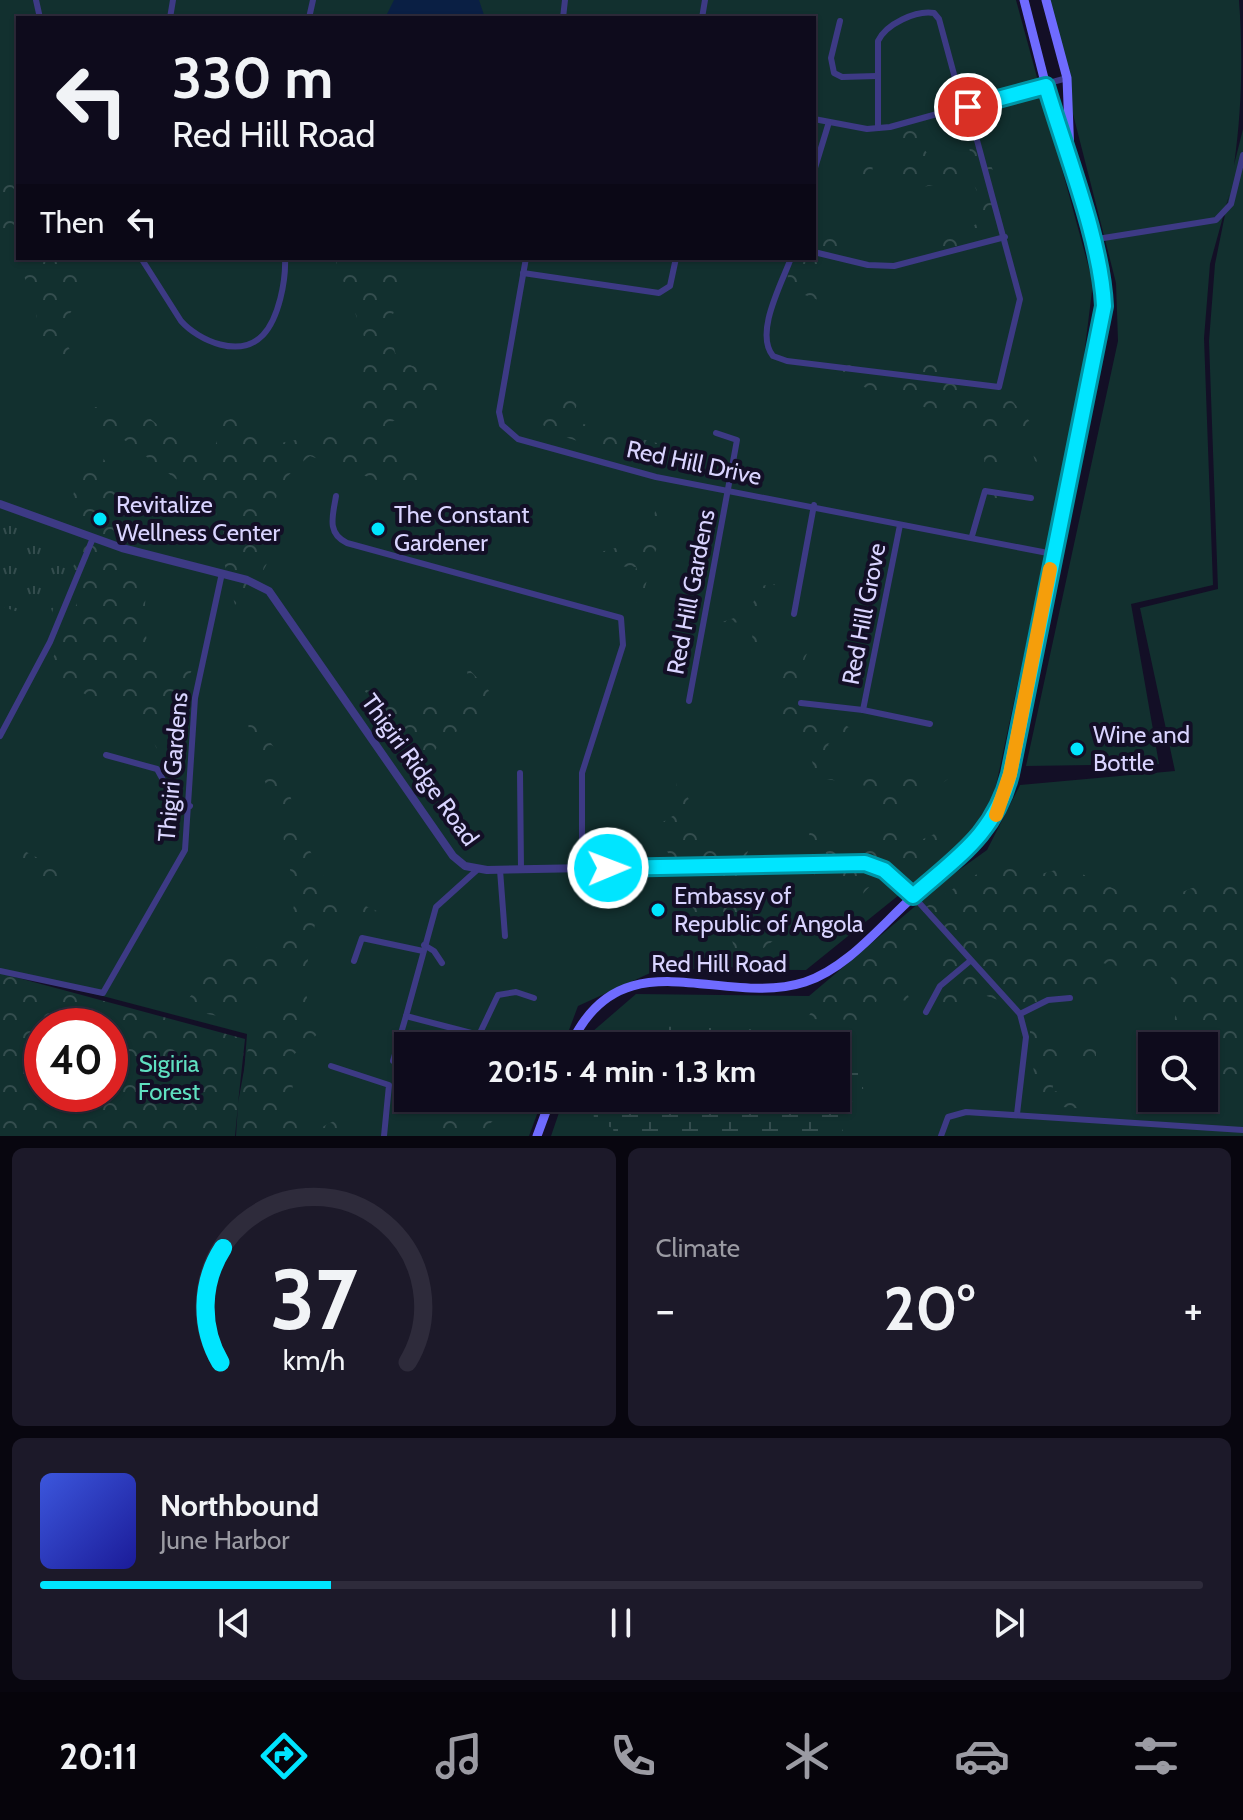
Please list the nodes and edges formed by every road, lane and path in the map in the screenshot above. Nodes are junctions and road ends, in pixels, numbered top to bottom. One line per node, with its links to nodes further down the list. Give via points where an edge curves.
1 (1024, 0): 7 (main road, Red Hill Road)
2 (1046, 0): 6 (main road, Red Hill Road)
3 (840, 21): 4 (street, via 831,58 834,73)
4 (877, 76): 5 (street, via 881,34 927,12 939,19); 11 (street)
5 (955, 78)
6 (1067, 78): 7 (street); 14 (main road, Red Hill Road)
7 (1046, 86): 8 (street); 14 (street, Red Hill Road)
8 (968, 107): 11 (street); 15 (street)
9 (816, 119): 10 (street)
10 (829, 122): 11 (street); 13 (street)
11 (878, 128)
12 (1243, 155): 16 (street, via 1231,204 1216,220)
13 (816, 164)
14 (1075, 180): 16 (main road, Red Hill Road)
15 (1005, 237): 17 (street, via 894,266); 22 (street, via 1020,307 999,387 773,356 766,340 769,323)
16 (1091, 240): 33 (main road, Red Hill Road, via 1102,281 1104,319)
17 (816, 252)
18 (142, 260): 19 (street, via 189,330 222,347 264,334 281,293)
19 (285, 260)
20 (526, 260): 23 (street, Red Hill Drive)
21 (676, 260): 23 (street, via 670,286 659,293)
22 (790, 260)
23 (523, 273): 25 (street, Red Hill Drive, via 499,412 504,428 526,441)
24 (716, 433): 25 (street, Red Hill Gardens, via 737,440)
25 (728, 491): 29 (street, Red Hill Drive); 36 (street, Red Hill Gardens)
26 (336, 496): 46 (street, via 332,527 334,535 347,543 621,618 623,645 583,764)
27 (1031, 498): 31 (street, via 986,490)
28 (0, 504): 32 (street, Thigiri Ridge Road)
29 (814, 505): 30 (street, Red Hill Drive); 35 (street)
30 (900, 525): 31 (street, Red Hill Drive); 38 (street, Red Hill Grove)
31 (972, 536): 33 (street, Red Hill Drive)
32 (93, 538): 34 (street, Thigiri Ridge Road); 40 (street, via 50,642)
33 (1053, 554): 43 (main road, Red Hill Road)
34 (222, 573): 44 (street, Thigiri Gardens, via 195,698); 48 (street, Thigiri Ridge Road, via 263,586 276,598 453,856)
35 (794, 614)
36 (689, 701)
37 (801, 703): 38 (street, Red Hill Grove)
38 (863, 710): 39 (street, Red Hill Grove)
39 (930, 724)
40 (0, 736)
41 (106, 755): 44 (street, via 155,768 173,798)
42 (520, 773): 47 (street)
43 (1004, 796): 45 (street, Red Hill Road)
44 (190, 806): 56 (street, Thigiri Gardens, via 185,850 103,993)
45 (991, 824): 50 (main road, Red Hill Road)
46 (582, 868): 47 (street, Thigiri Ridge Road); 50 (street, Thigiri Ridge Road, via 865,863 884,870)
47 (521, 869): 49 (street, Thigiri Ridge Road)
48 (477, 870): 49 (street, Thigiri Ridge Road); 52 (street, via 436,907)
49 (500, 870): 51 (street)
50 (913, 896): 54 (street); 62 (main road, Red Hill Road, via 816,977 778,987 678,980 633,986 589,1014)
51 (505, 936)
52 (424, 948): 53 (street, via 362,938); 55 (street, via 434,951); 61 (street)
53 (354, 961)
54 (970, 961): 59 (street, via 940,986); 60 (street)
55 (442, 963)
56 (0, 971)
57 (534, 998): 61 (street, via 516,992 498,995 479,1035)
58 (1070, 998): 60 (street, via 1048,1000)
59 (926, 1012)
60 (1020, 1014): 66 (street, via 1026,1037)
61 (406, 1016): 63 (street)
62 (578, 1032)
63 (393, 1061)
64 (331, 1066): 68 (street, via 389,1085)
65 (546, 1112): 69 (main road)
66 (1017, 1114): 67 (street); 70 (street, via 953,1114)
67 (1243, 1130)
68 (384, 1136)
69 (537, 1136)
70 (941, 1136)

